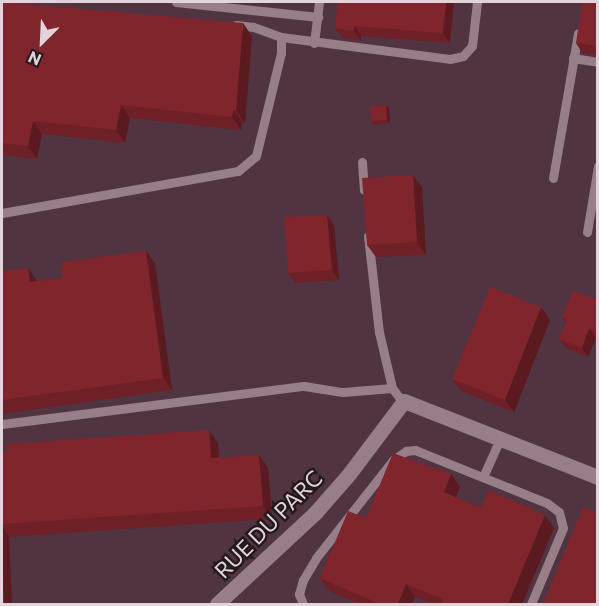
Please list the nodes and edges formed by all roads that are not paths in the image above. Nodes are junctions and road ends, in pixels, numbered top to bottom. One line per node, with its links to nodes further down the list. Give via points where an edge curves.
1 (176, 2): 4 (lane)
2 (319, 2): 4 (lane)
3 (477, 2): 8 (lane, via 474,39 463,56 450,59)
4 (318, 17): 8 (lane)
5 (579, 24): 9 (lane)
6 (231, 25): 7 (lane, via 254,27)
7 (281, 37): 8 (lane); 15 (lane, via 281,53 256,156 238,171)
8 (314, 43)
9 (573, 58): 10 (lane); 13 (lane)
10 (597, 62)
11 (362, 162): 14 (lane)
12 (597, 166): 17 (lane)
13 (553, 178)
14 (365, 206)
15 (2, 213)
16 (367, 227): 18 (lane, via 379,332)
17 (587, 232)
18 (392, 388): 19 (lane); 20 (lane, via 343,392 304,386)
19 (403, 402): 21 (street); 24 (street, RUE DU PARC, via 350,474 315,513)
20 (2, 424)
21 (500, 439): 22 (lane); 23 (street)
22 (483, 477): 25 (lane, via 415,450 399,454 307,572 299,594); 26 (lane, via 559,512 563,528)
23 (597, 477)
24 (217, 604)
25 (303, 604)
26 (531, 604)

